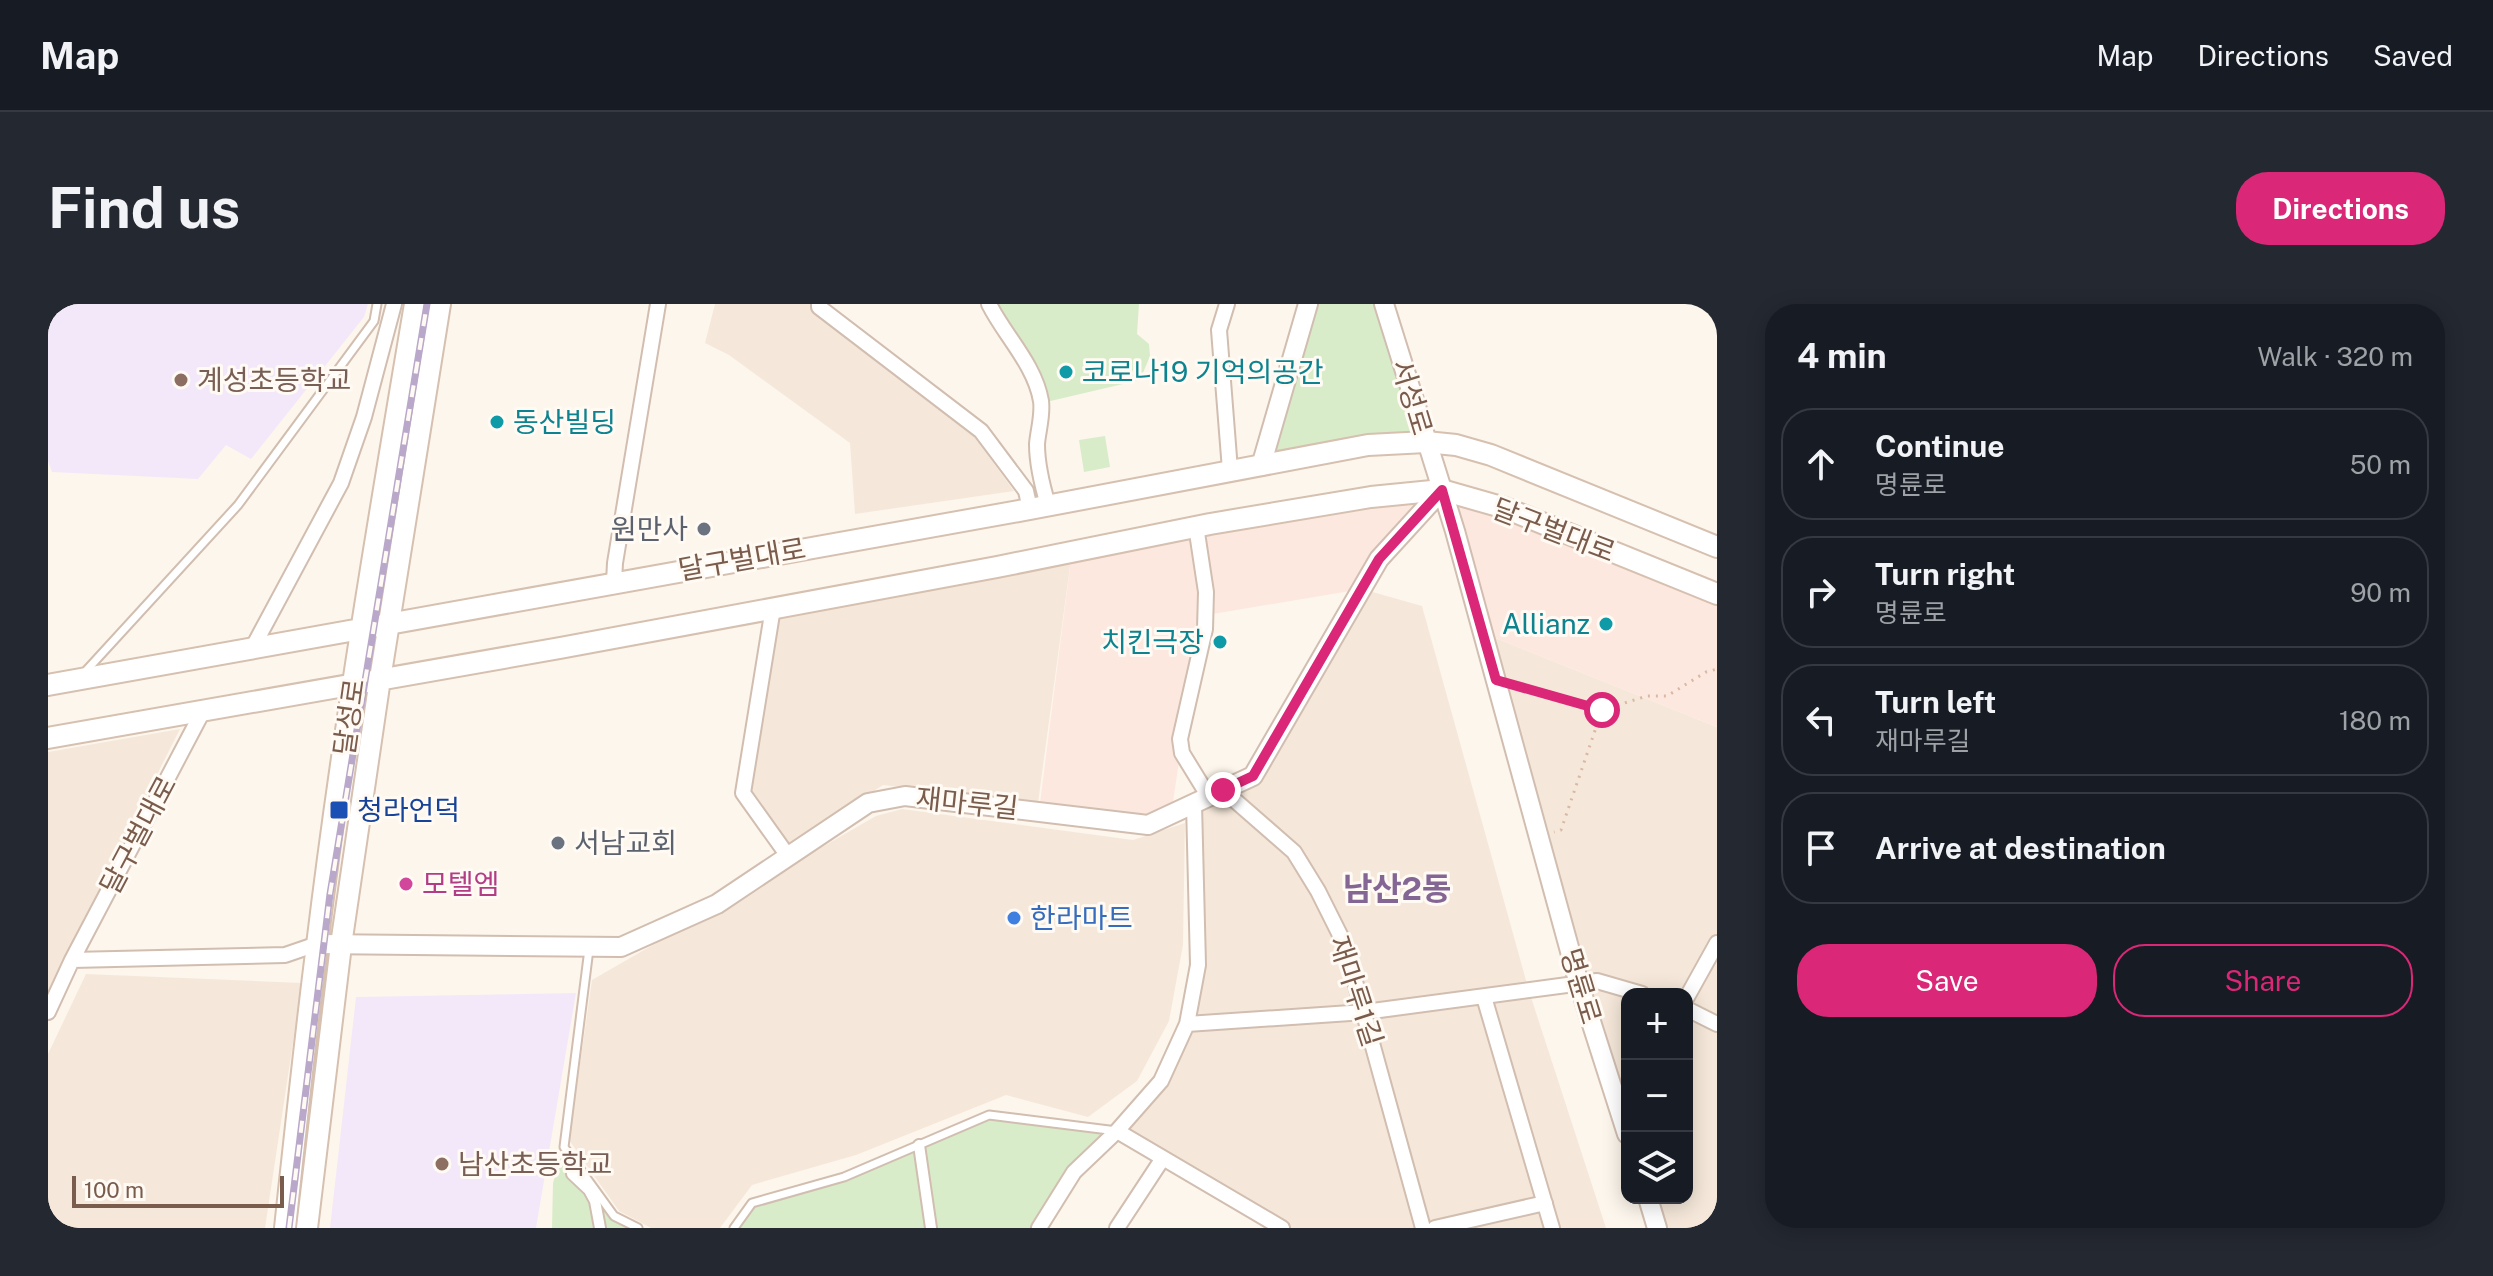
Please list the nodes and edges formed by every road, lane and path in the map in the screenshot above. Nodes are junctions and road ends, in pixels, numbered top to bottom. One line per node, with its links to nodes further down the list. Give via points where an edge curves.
1 (377, 304): 26 (lane, via 374,321 238,505)
2 (394, 304): 23 (street, via 341,483)
3 (415, 304): 22 (main road, 달성로)
4 (440, 304): 21 (main road)
5 (658, 304): 18 (street)
6 (819, 304): 15 (street, via 981,431)
7 (989, 304): 15 (street, via 1028,365 1042,403)
8 (1227, 304): 13 (street, via 1219,330)
9 (1308, 304): 12 (street)
10 (1384, 304): 11 (street, 서성로)
11 (1426, 442): 12 (main road, 달구벌대로, via 1368,445); 14 (street, 서성로); 17 (main road, 달구벌대로, via 1491,455)
12 (1261, 466): 13 (main road, 달구벌대로)
13 (1230, 470): 15 (main road, 달구벌대로)
14 (1442, 490): 16 (main road, 달구벌대로); 19 (main road, 달구벌대로, via 1505,508); 27 (street, 명륜로); 33 (street, 재마루길, via 1379,559 1253,776)
15 (1039, 507): 18 (main road, 달구벌대로)
16 (1196, 526): 20 (main road, 달구벌대로); 33 (street, via 1206,592 1205,629 1180,739 1182,753)
17 (1717, 547)
18 (614, 582): 21 (main road, 달구벌대로)
19 (1717, 594)
20 (773, 608): 25 (main road, 달구벌대로); 35 (street, 달구벌대로, via 743,793)
21 (389, 623): 22 (main road, 달구벌대로); 25 (main road)
22 (362, 627): 23 (main road, 달구벌대로); 28 (main road, 달성로)
23 (253, 647): 26 (main road, 달구벌대로)
24 (1717, 669): 31 (path, via 1667,696 1647,696)
25 (380, 679): 28 (main road, 달구벌대로); 38 (main road)
26 (78, 680): 29 (main road, 달구벌대로)
27 (1496, 680): 31 (path); 34 (street, 명륜로)
28 (354, 683): 30 (main road, 달구벌대로); 37 (main road, 달성로)
29 (48, 685)
30 (204, 709): 32 (main road, 달구벌대로); 40 (street, 달구벌대로)
31 (1602, 710): 34 (path, via 1561,830)
32 (48, 738)
33 (1209, 797): 35 (street, 재마루길, via 1148,825 905,796 868,803); 46 (street, 재마루1길, via 1294,852 1345,945); 48 (street, via 1198,965)
34 (1538, 836): 41 (street, 명륜로)
35 (788, 856): 39 (street, 재마루길, via 717,904 621,947)
36 (1717, 943): 43 (street)
37 (317, 944): 38 (street, 재마루길); 40 (street, via 285,955); 58 (main road, 달성로)
38 (341, 945): 39 (street, 재마루길); 59 (main road)
39 (590, 946): 54 (lane, via 564,1147)
40 (72, 960): 45 (street, 달구벌대로)
41 (1579, 984): 42 (street, via 1597,981); 44 (street); 51 (street, 명륜로)
42 (1621, 988)
43 (1692, 988)
44 (1484, 997): 46 (street); 56 (street)
45 (48, 1012)
46 (1365, 1012): 48 (street); 67 (street, 재마루1길)
47 (1693, 1012): 49 (street)
48 (1187, 1024): 50 (street, via 1161,1081)
49 (1717, 1024)
50 (1117, 1131): 52 (lane, via 989,1115); 53 (street); 64 (street, via 1074,1172)
51 (1626, 1132)
52 (919, 1145): 62 (lane, via 844,1177 752,1203); 63 (street)
53 (1163, 1158): 65 (street); 66 (street)
54 (573, 1159): 55 (street, via 572,1174)
55 (595, 1194): 60 (street); 61 (lane, via 614,1216)
56 (1545, 1203): 68 (street); 69 (street)
57 (1650, 1204): 70 (street)
58 (285, 1228)
59 (307, 1228)
60 (600, 1228)
61 (638, 1228)
62 (734, 1228)
63 (931, 1228)
64 (1039, 1228)
65 (1117, 1228)
66 (1282, 1228)
67 (1423, 1228)
68 (1435, 1228)
69 (1552, 1228)
70 (1657, 1228)

